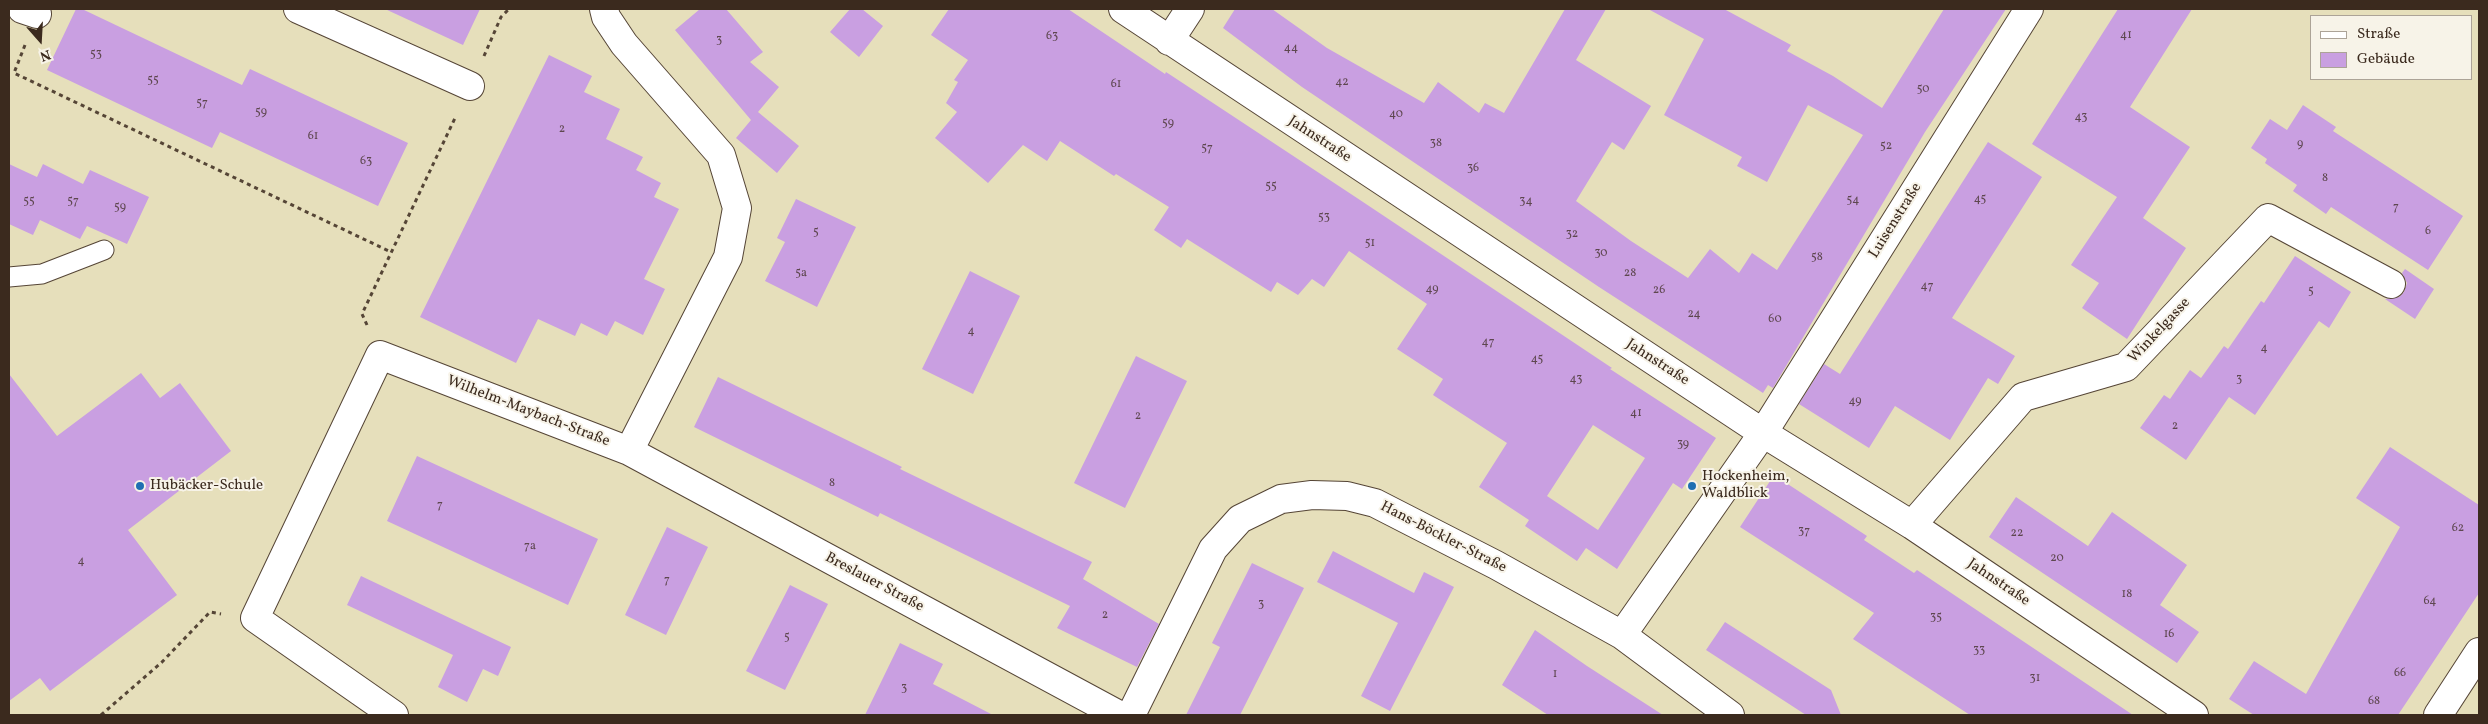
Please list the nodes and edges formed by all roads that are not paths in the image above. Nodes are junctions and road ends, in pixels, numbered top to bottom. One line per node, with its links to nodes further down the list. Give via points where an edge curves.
1 (298, 9): 7 (street)
2 (604, 9): 12 (street, Wilhelm-Maybach-Straße, via 624,44 720,156 737,208 728,257)
3 (1123, 9): 6 (street, Jahnstraße)
4 (1190, 9): 6 (street)
5 (2029, 9): 11 (street, Luisenstraße)
6 (1169, 41): 11 (street, Jahnstraße)
7 (470, 86)
8 (104, 250): 9 (lane, via 42,274)
9 (9, 278)
10 (2391, 284): 13 (street, Winkelgasse, via 2268,218 2126,367 2023,397)
11 (1763, 433): 13 (street, Jahnstraße); 14 (street)
12 (629, 451): 16 (street, Wilhelm-Maybach-Straße, via 380,355 255,618); 17 (street, Breslauer Straße)
13 (1912, 525): 20 (street, Jahnstraße)
14 (1622, 635): 18 (street, Hans-Böckler-Straße, via 1375,503 1347,496 1312,495 1281,500 1240,519 1213,549); 19 (street, Hans-Böckler-Straße)
15 (2479, 652): 21 (street)
16 (394, 715)
17 (1119, 715)
18 (1131, 715)
19 (1730, 715)
20 (2194, 715)
21 (2438, 715)

